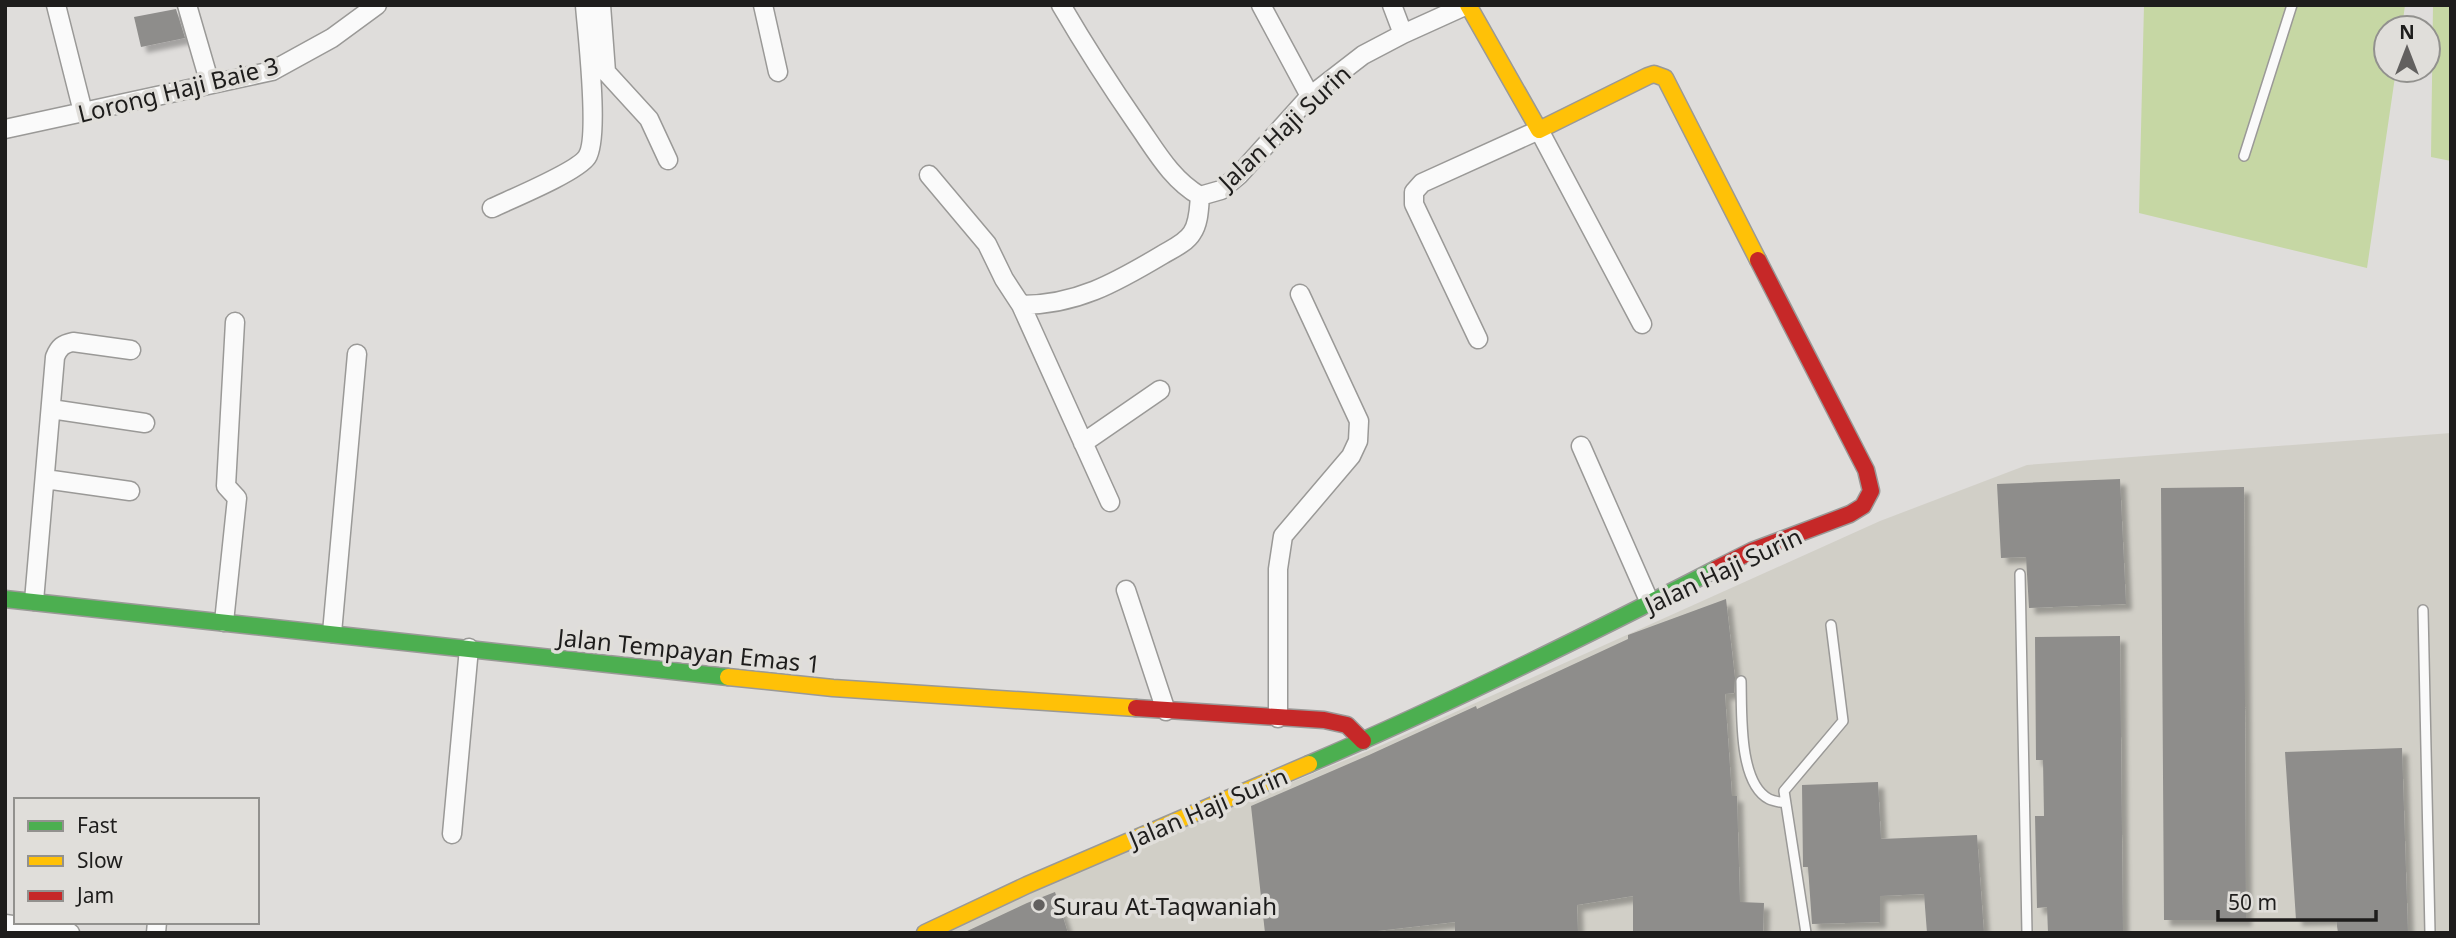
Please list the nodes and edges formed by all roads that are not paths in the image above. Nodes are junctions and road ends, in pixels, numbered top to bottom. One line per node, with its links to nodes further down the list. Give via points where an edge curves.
1 (56, 5): 16 (street)
2 (187, 5): 14 (street)
3 (377, 5): 14 (street, Lorong Haji Baie 3, via 332,38 272,71)
4 (585, 5): 23 (street, via 592,128 587,157 574,168)
5 (601, 5): 20 (street, via 606,72 649,119)
6 (763, 5): 13 (street)
7 (1261, 5): 15 (street)
8 (1392, 5): 12 (street)
9 (1467, 5): 12 (street, Jalan Haji Surin); 18 (street, Jalan Haji Surin)
10 (2292, 5): 19 (lane)
11 (1068, 8): 22 (street, Jalan Haji Surin, via 1100,71 1170,171)
12 (1403, 34): 15 (street, Jalan Haji Surin, via 1363,55)
13 (778, 72)
14 (210, 84): 16 (street, Lorong Haji Baie 3)
15 (1310, 96): 22 (street, Jalan Haji Surin, via 1239,175 1221,190)
16 (83, 112): 17 (street, Lorong Haji Baie 3)
17 (5, 129)
18 (1539, 130): 27 (street); 28 (street, via 1422,183 1414,192 1415,204); 43 (street, Jalan Haji Surin, via 1648,76 1665,78 1871,483 1871,498 1863,509 1752,551)
19 (2244, 156)
20 (668, 160)
21 (929, 175): 25 (street, via 987,244)
22 (1200, 196): 25 (street, via 1193,232 1145,265 1070,300)
23 (492, 208)
24 (1300, 294): 51 (street, via 1359,421 1358,441 1340,471 1283,536 1278,569)
25 (1021, 304): 34 (street)
26 (235, 322): 45 (street, via 226,486 237,498)
27 (1642, 324)
28 (1478, 339)
29 (131, 350): 32 (street, via 73,342 58,349)
30 (357, 354): 47 (street)
31 (1160, 390): 34 (street)
32 (51, 409): 33 (street); 36 (street)
33 (145, 422)
34 (1083, 443): 38 (street)
35 (1581, 446): 43 (street)
36 (45, 479): 37 (street); 42 (street)
37 (130, 491)
38 (1110, 502)
39 (2020, 574): 59 (lane)
40 (1126, 590): 50 (street)
41 (5, 599): 42 (street, Jalan Tempayan Emas 1)
42 (34, 601): 45 (street, Jalan Tempayan Emas 1)
43 (1650, 603): 52 (street, Jalan Haji Surin)
44 (2423, 610): 60 (lane)
45 (224, 622): 47 (street, Jalan Tempayan Emas 1)
46 (1831, 625): 53 (lane, via 1843,722 1787,785)
47 (332, 634): 48 (street, Jalan Tempayan Emas 1)
48 (468, 648): 50 (street, Jalan Tempayan Emas 1, via 833,688); 54 (street)
49 (1741, 681): 53 (lane, via 1747,768 1768,799)
50 (1166, 711): 51 (street, Jalan Tempayan Emas 1)
51 (1278, 718): 52 (street, Jalan Tempayan Emas 1, via 1342,723)
52 (1363, 741): 57 (street, Jalan Haji Surin)
53 (1785, 803): 58 (lane)
54 (453, 834)
55 (5, 924): 56 (street)
56 (70, 933)
57 (925, 933)
58 (1806, 933)
59 (2027, 933)
60 (2430, 933)

